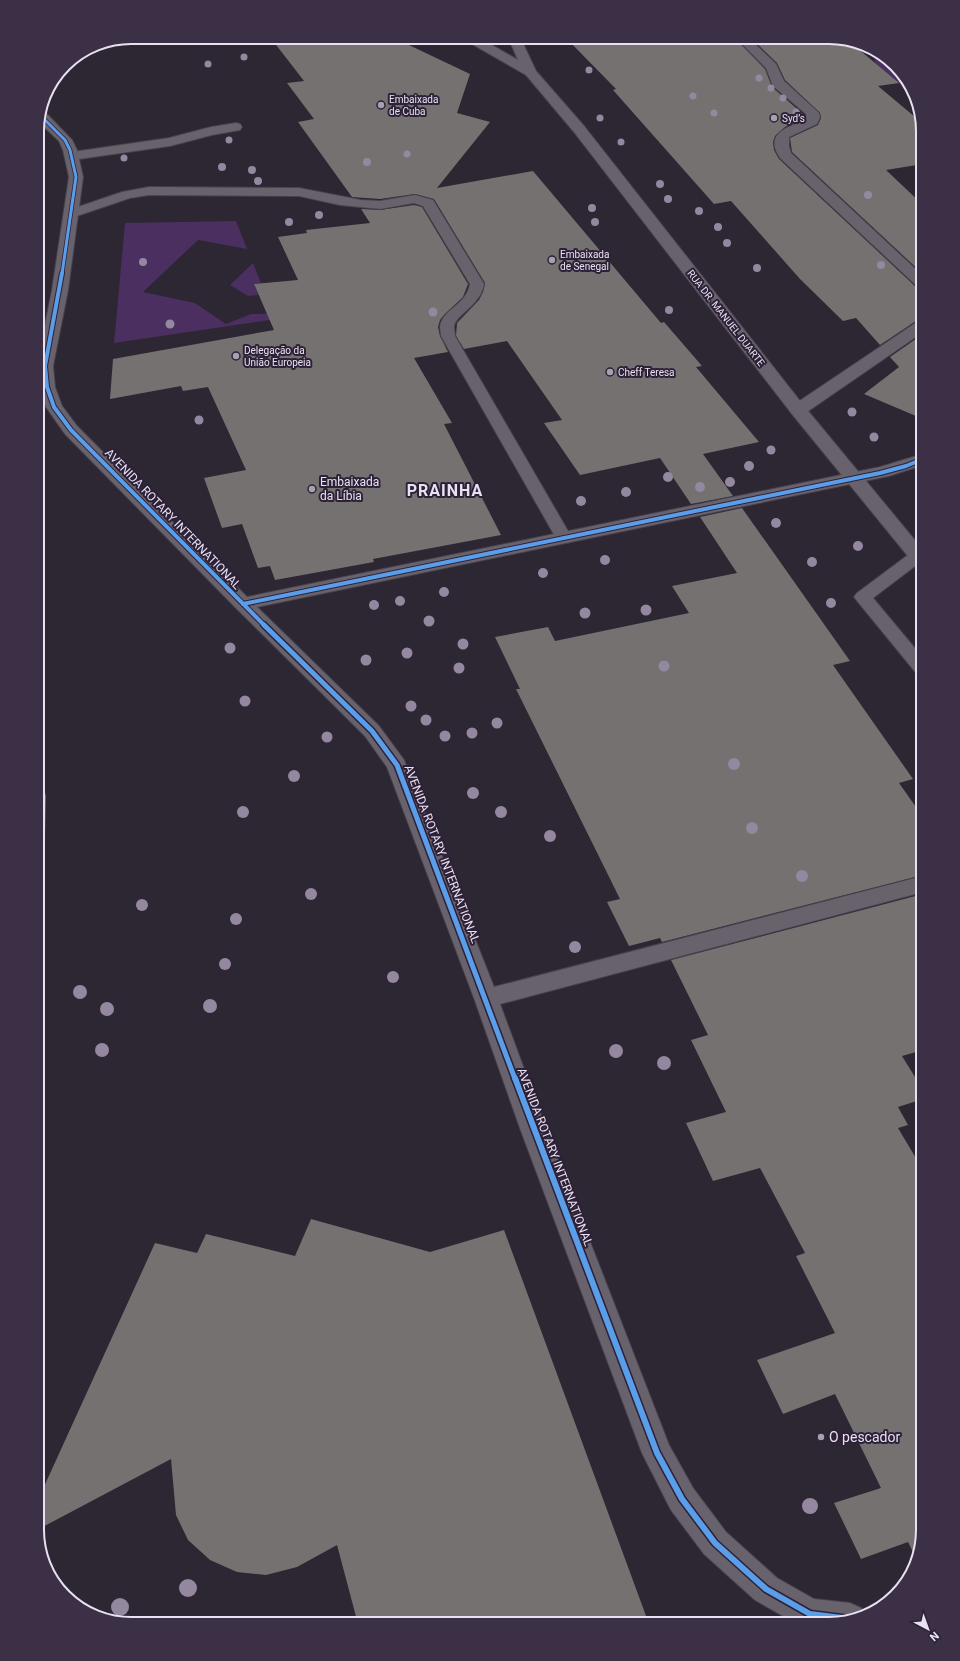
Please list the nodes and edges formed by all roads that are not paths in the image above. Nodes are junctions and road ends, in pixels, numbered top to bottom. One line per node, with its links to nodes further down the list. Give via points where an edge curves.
1 (481, 44): 4 (street, RUA DR. MANUEL DUARTE)
2 (517, 44): 4 (street, RUA DR. MANUEL DUARTE)
3 (748, 44): 9 (street, via 772,67 778,83 812,113 812,121 787,132 782,137 780,142 785,155)
4 (530, 72): 11 (street, RUA DR. MANUEL DUARTE, via 579,129)
5 (45, 120): 7 (street, AVENIDA ROTARY INTERNATIONAL, via 65,140)
6 (236, 127): 7 (lane, via 170,142)
7 (72, 156): 8 (street, AVENIDA ROTARY INTERNATIONAL, via 76,177)
8 (71, 214): 14 (lane, via 127,195 149,191 299,192 361,204 415,199 428,203 478,284 472,300 447,326 448,336); 17 (street, AVENIDA ROTARY INTERNATIONAL, via 45,366 47,387 54,407 71,430)
9 (916, 277)
10 (916, 330): 11 (street)
11 (798, 410): 13 (street, RUA DR. MANUEL DUARTE)
12 (916, 461): 13 (street, via 890,470)
13 (853, 477): 14 (street); 15 (street, RUA DR. MANUEL DUARTE)
14 (564, 538): 17 (street)
15 (916, 554)
16 (916, 562): 18 (lane, via 863,597)
17 (243, 604): 20 (street, AVENIDA ROTARY INTERNATIONAL, via 372,731 397,764)
18 (916, 661)
19 (916, 886): 20 (street)
20 (486, 998): 21 (street, AVENIDA ROTARY INTERNATIONAL, via 657,1453 682,1499 715,1543 766,1589 810,1614)
21 (832, 1617)

